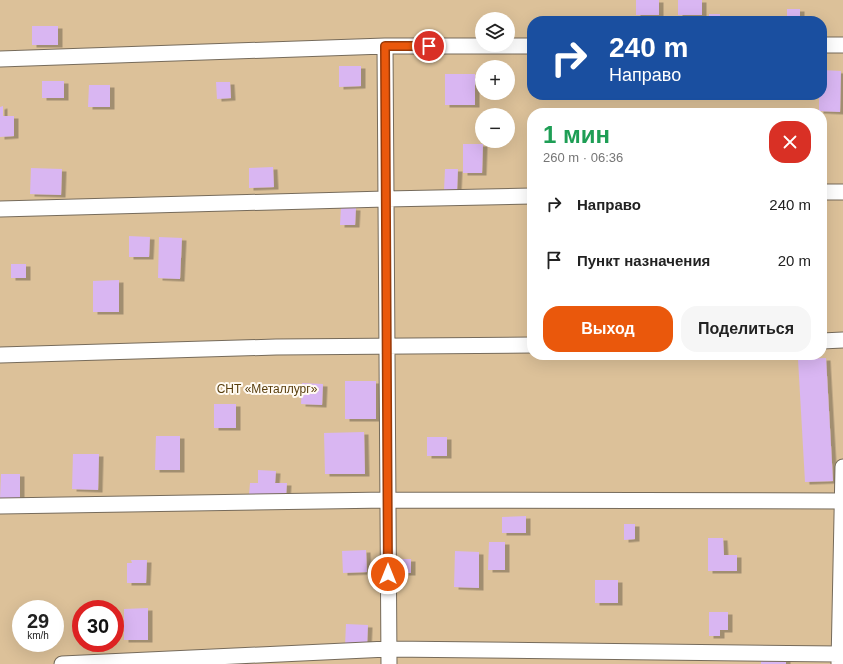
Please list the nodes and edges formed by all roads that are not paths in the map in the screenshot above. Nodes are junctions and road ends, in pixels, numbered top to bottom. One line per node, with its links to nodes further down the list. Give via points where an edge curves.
1 (827, 45): 2 (street)
2 (843, 45)
3 (385, 46): 4 (street); 5 (street); 9 (street)
4 (527, 46)
5 (0, 59)
6 (827, 192): 7 (street)
7 (843, 192)
8 (527, 196): 9 (street)
9 (386, 199): 10 (street); 14 (street)
10 (0, 209)
11 (843, 340): 12 (street)
12 (827, 341)
13 (527, 345): 14 (street)
14 (387, 347): 15 (street, via 276,347); 17 (street)
15 (0, 355)
16 (843, 467): 18 (street)
17 (388, 500): 18 (street); 19 (street); 20 (street)
18 (842, 501): 21 (street)
19 (0, 506)
20 (388, 649): 21 (street); 22 (street); 23 (street)
21 (839, 659)
22 (62, 664)
23 (389, 664)

